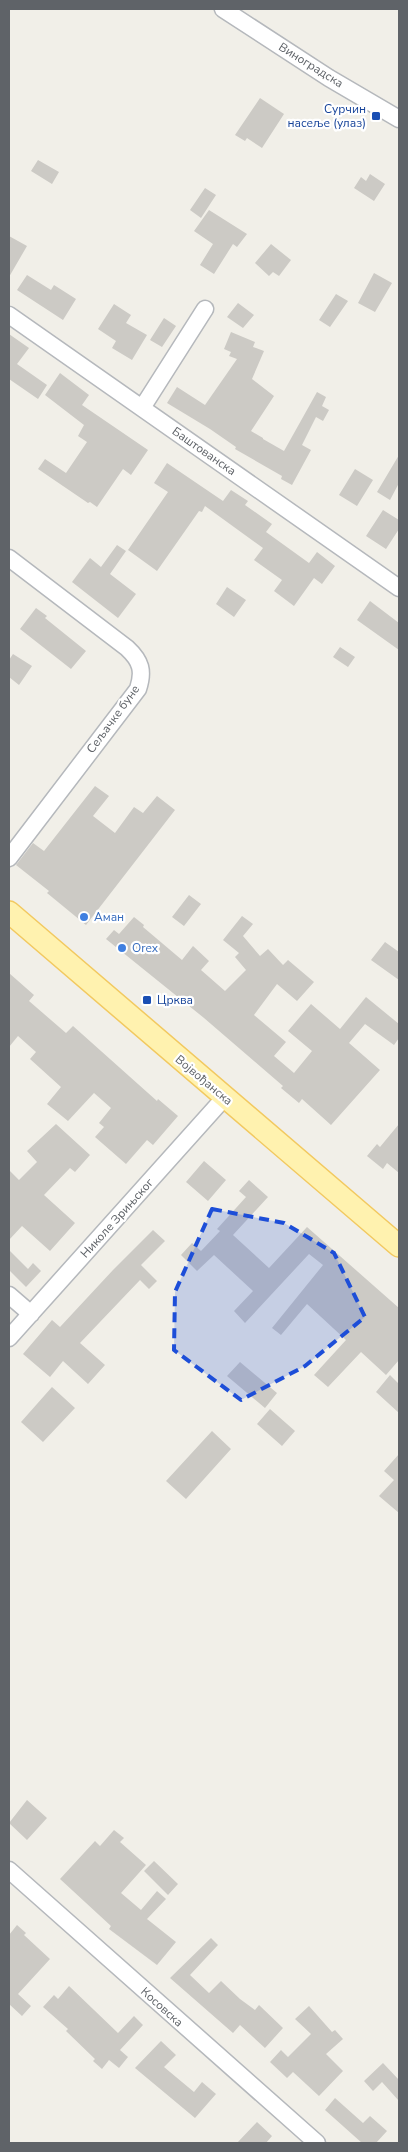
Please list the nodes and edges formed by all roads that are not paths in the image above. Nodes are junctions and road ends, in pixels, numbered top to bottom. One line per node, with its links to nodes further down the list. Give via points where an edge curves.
1 (224, 9): 2 (street, Виноградска, via 329,78)
2 (399, 119)
3 (205, 309): 5 (street)
4 (9, 314): 5 (street, Баштованска)
5 (142, 408): 7 (street, Баштованска)
6 (9, 558): 8 (street, Сељачке буне, via 127,648 142,668 138,689)
7 (399, 588)
8 (9, 858)
9 (9, 912): 10 (main road, Војвођанска)
10 (225, 1097): 11 (main road, Војвођанска); 13 (street, Николе Зрињског)
11 (399, 1246)
12 (9, 1295): 13 (street)
13 (30, 1314): 14 (street, Николе Зрињског)
14 (9, 1338)
15 (9, 1870): 16 (street, Косовска)
16 (317, 2143)

